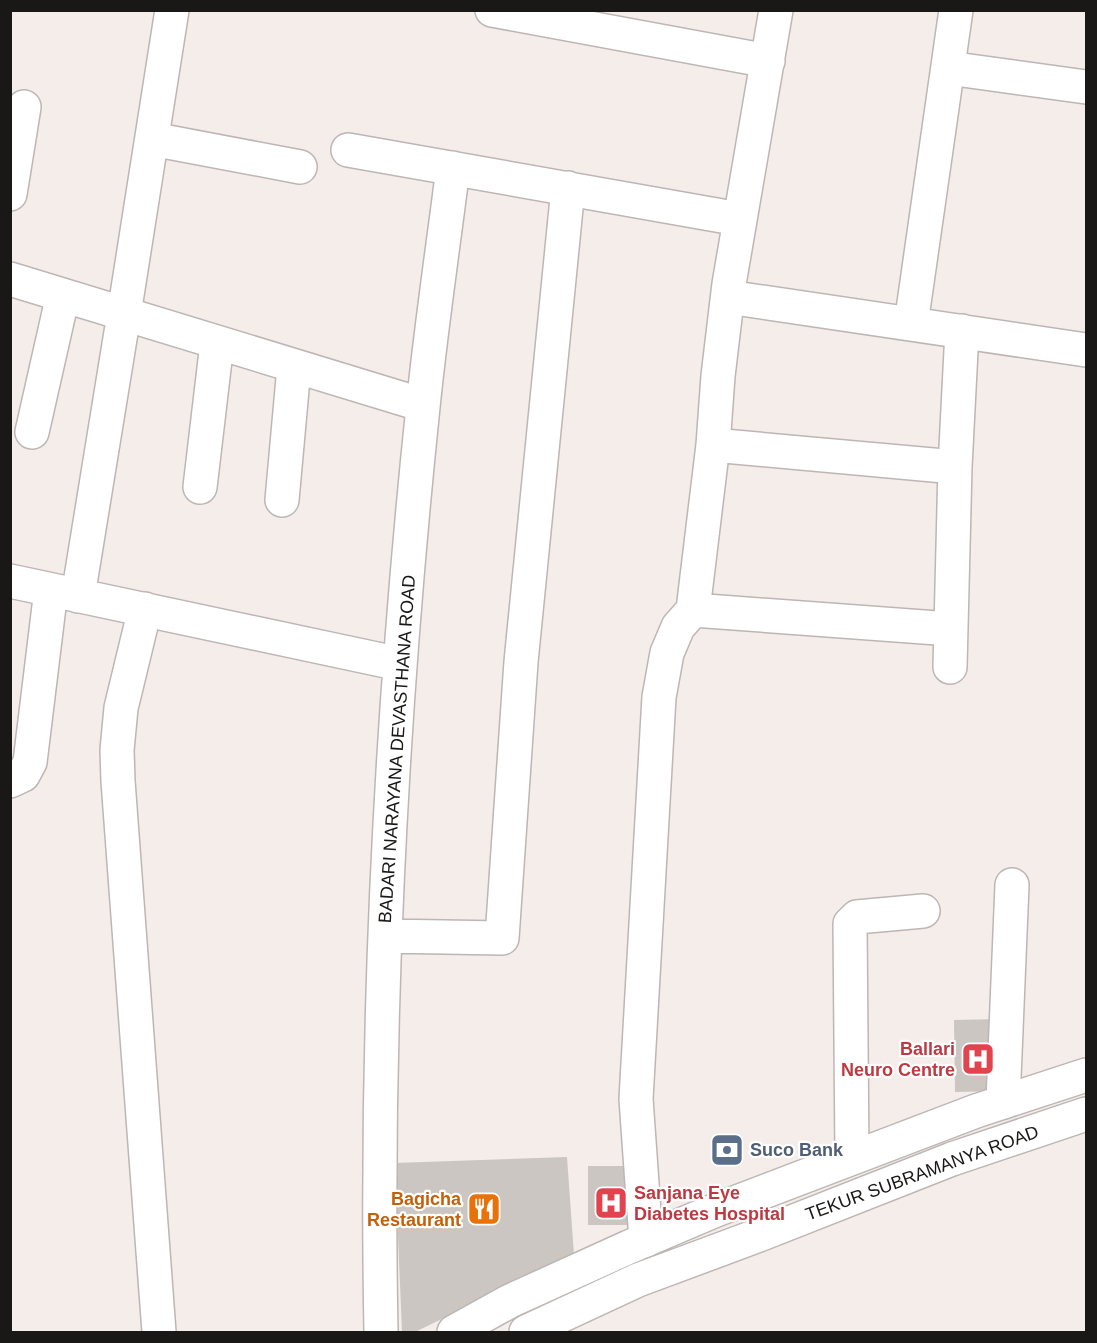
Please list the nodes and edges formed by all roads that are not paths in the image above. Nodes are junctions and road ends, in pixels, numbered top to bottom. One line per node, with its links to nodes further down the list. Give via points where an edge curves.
1 (172, 10): 9 (street)
2 (492, 10): 5 (street)
3 (776, 10): 5 (street)
4 (956, 10): 6 (street)
5 (768, 61): 15 (street)
6 (948, 68): 7 (street); 20 (street)
7 (1086, 87)
8 (24, 107): 14 (street)
9 (152, 139): 11 (street); 19 (street)
10 (348, 150): 12 (street)
11 (300, 167)
12 (453, 168): 13 (street); 25 (street, BADARI NARAYANA DEVASTHANA ROAD)
13 (568, 188): 15 (street); 41 (street, via 521,662 502,938)
14 (10, 194)
15 (740, 219): 18 (street)
16 (10, 279): 17 (street)
17 (63, 295): 19 (street); 26 (street)
18 (728, 297): 20 (street); 27 (street)
19 (124, 314): 22 (street); 32 (street)
20 (911, 324): 21 (street)
21 (962, 332): 23 (street); 28 (street)
22 (217, 343): 24 (street); 29 (street)
23 (1086, 350)
24 (294, 367): 25 (street); 30 (street)
25 (423, 405): 36 (street, BADARI NARAYANA DEVASTHANA ROAD)
26 (32, 432)
27 (713, 445): 28 (street); 34 (street)
28 (955, 467): 35 (street)
29 (200, 486)
30 (282, 500)
31 (10, 581): 32 (street)
32 (64, 593): 33 (street); 38 (street, via 30,762 23,775)
33 (145, 609): 36 (street); 47 (street, via 121,708 117,750)
34 (693, 610): 35 (street); 46 (street, via 678,627 667,653 659,698 636,1099)
35 (951, 629): 37 (street)
36 (400, 664): 41 (street, BADARI NARAYANA DEVASTHANA ROAD)
37 (950, 667)
38 (10, 781)
39 (1012, 885): 43 (street)
40 (923, 911): 45 (street, via 857,917 850,924)
41 (386, 936): 48 (street, BADARI NARAYANA DEVASTHANA ROAD, via 379,1108)
42 (1086, 1075): 43 (street)
43 (1004, 1102): 45 (street)
44 (1086, 1114): 50 (street, TEKUR SUBRAMANYA ROAD, via 952,1159 638,1280)
45 (852, 1157): 46 (street)
46 (646, 1240): 49 (street, via 510,1301)
47 (159, 1332)
48 (381, 1332)
49 (454, 1332)
50 (526, 1332)

